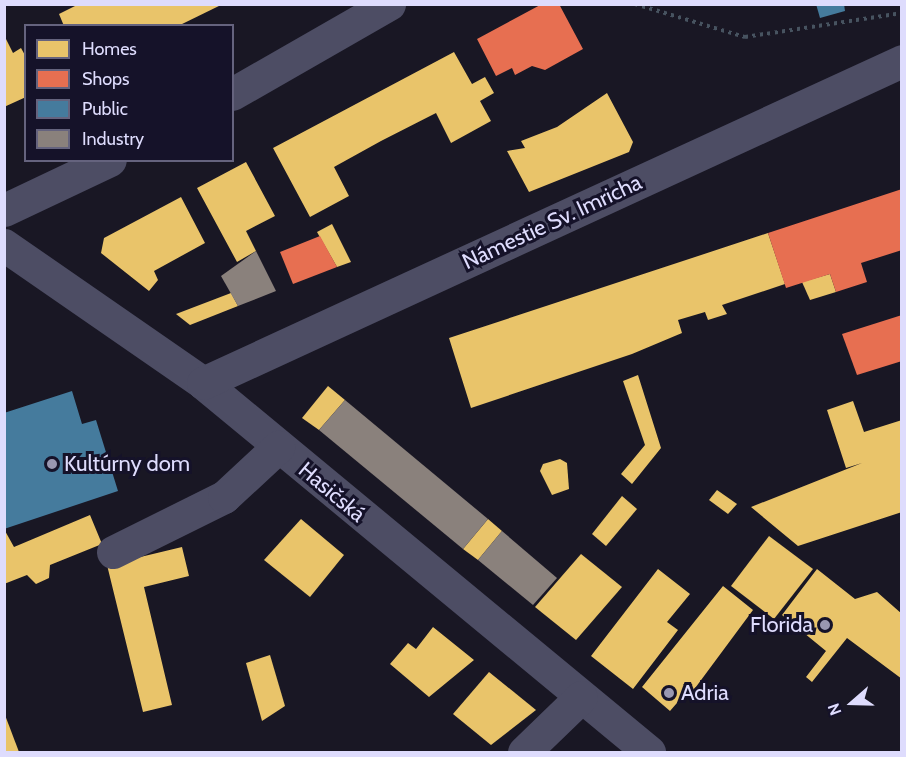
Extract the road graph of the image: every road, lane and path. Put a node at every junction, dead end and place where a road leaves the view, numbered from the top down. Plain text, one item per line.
1 (389, 4) edge
2 (635, 4) edge
3 (902, 12) edge
4 (902, 61) edge
5 (234, 93) edge
6 (106, 162) edge
7 (4, 210) edge
8 (4, 244) edge
9 (203, 383) junction
10 (278, 447) junction
11 (113, 552) dead end
12 (581, 697) junction
13 (524, 753) edge
14 (649, 753) edge

1 - 5 street
2 - 3 path
4 - 9 street, Námestie Sv. Imricha
6 - 7 street
8 - 9 street, Hasičská
9 - 10 street, Hasičská
10 - 11 street
10 - 12 street, Hasičská
12 - 13 street
12 - 14 street, Hasičská

